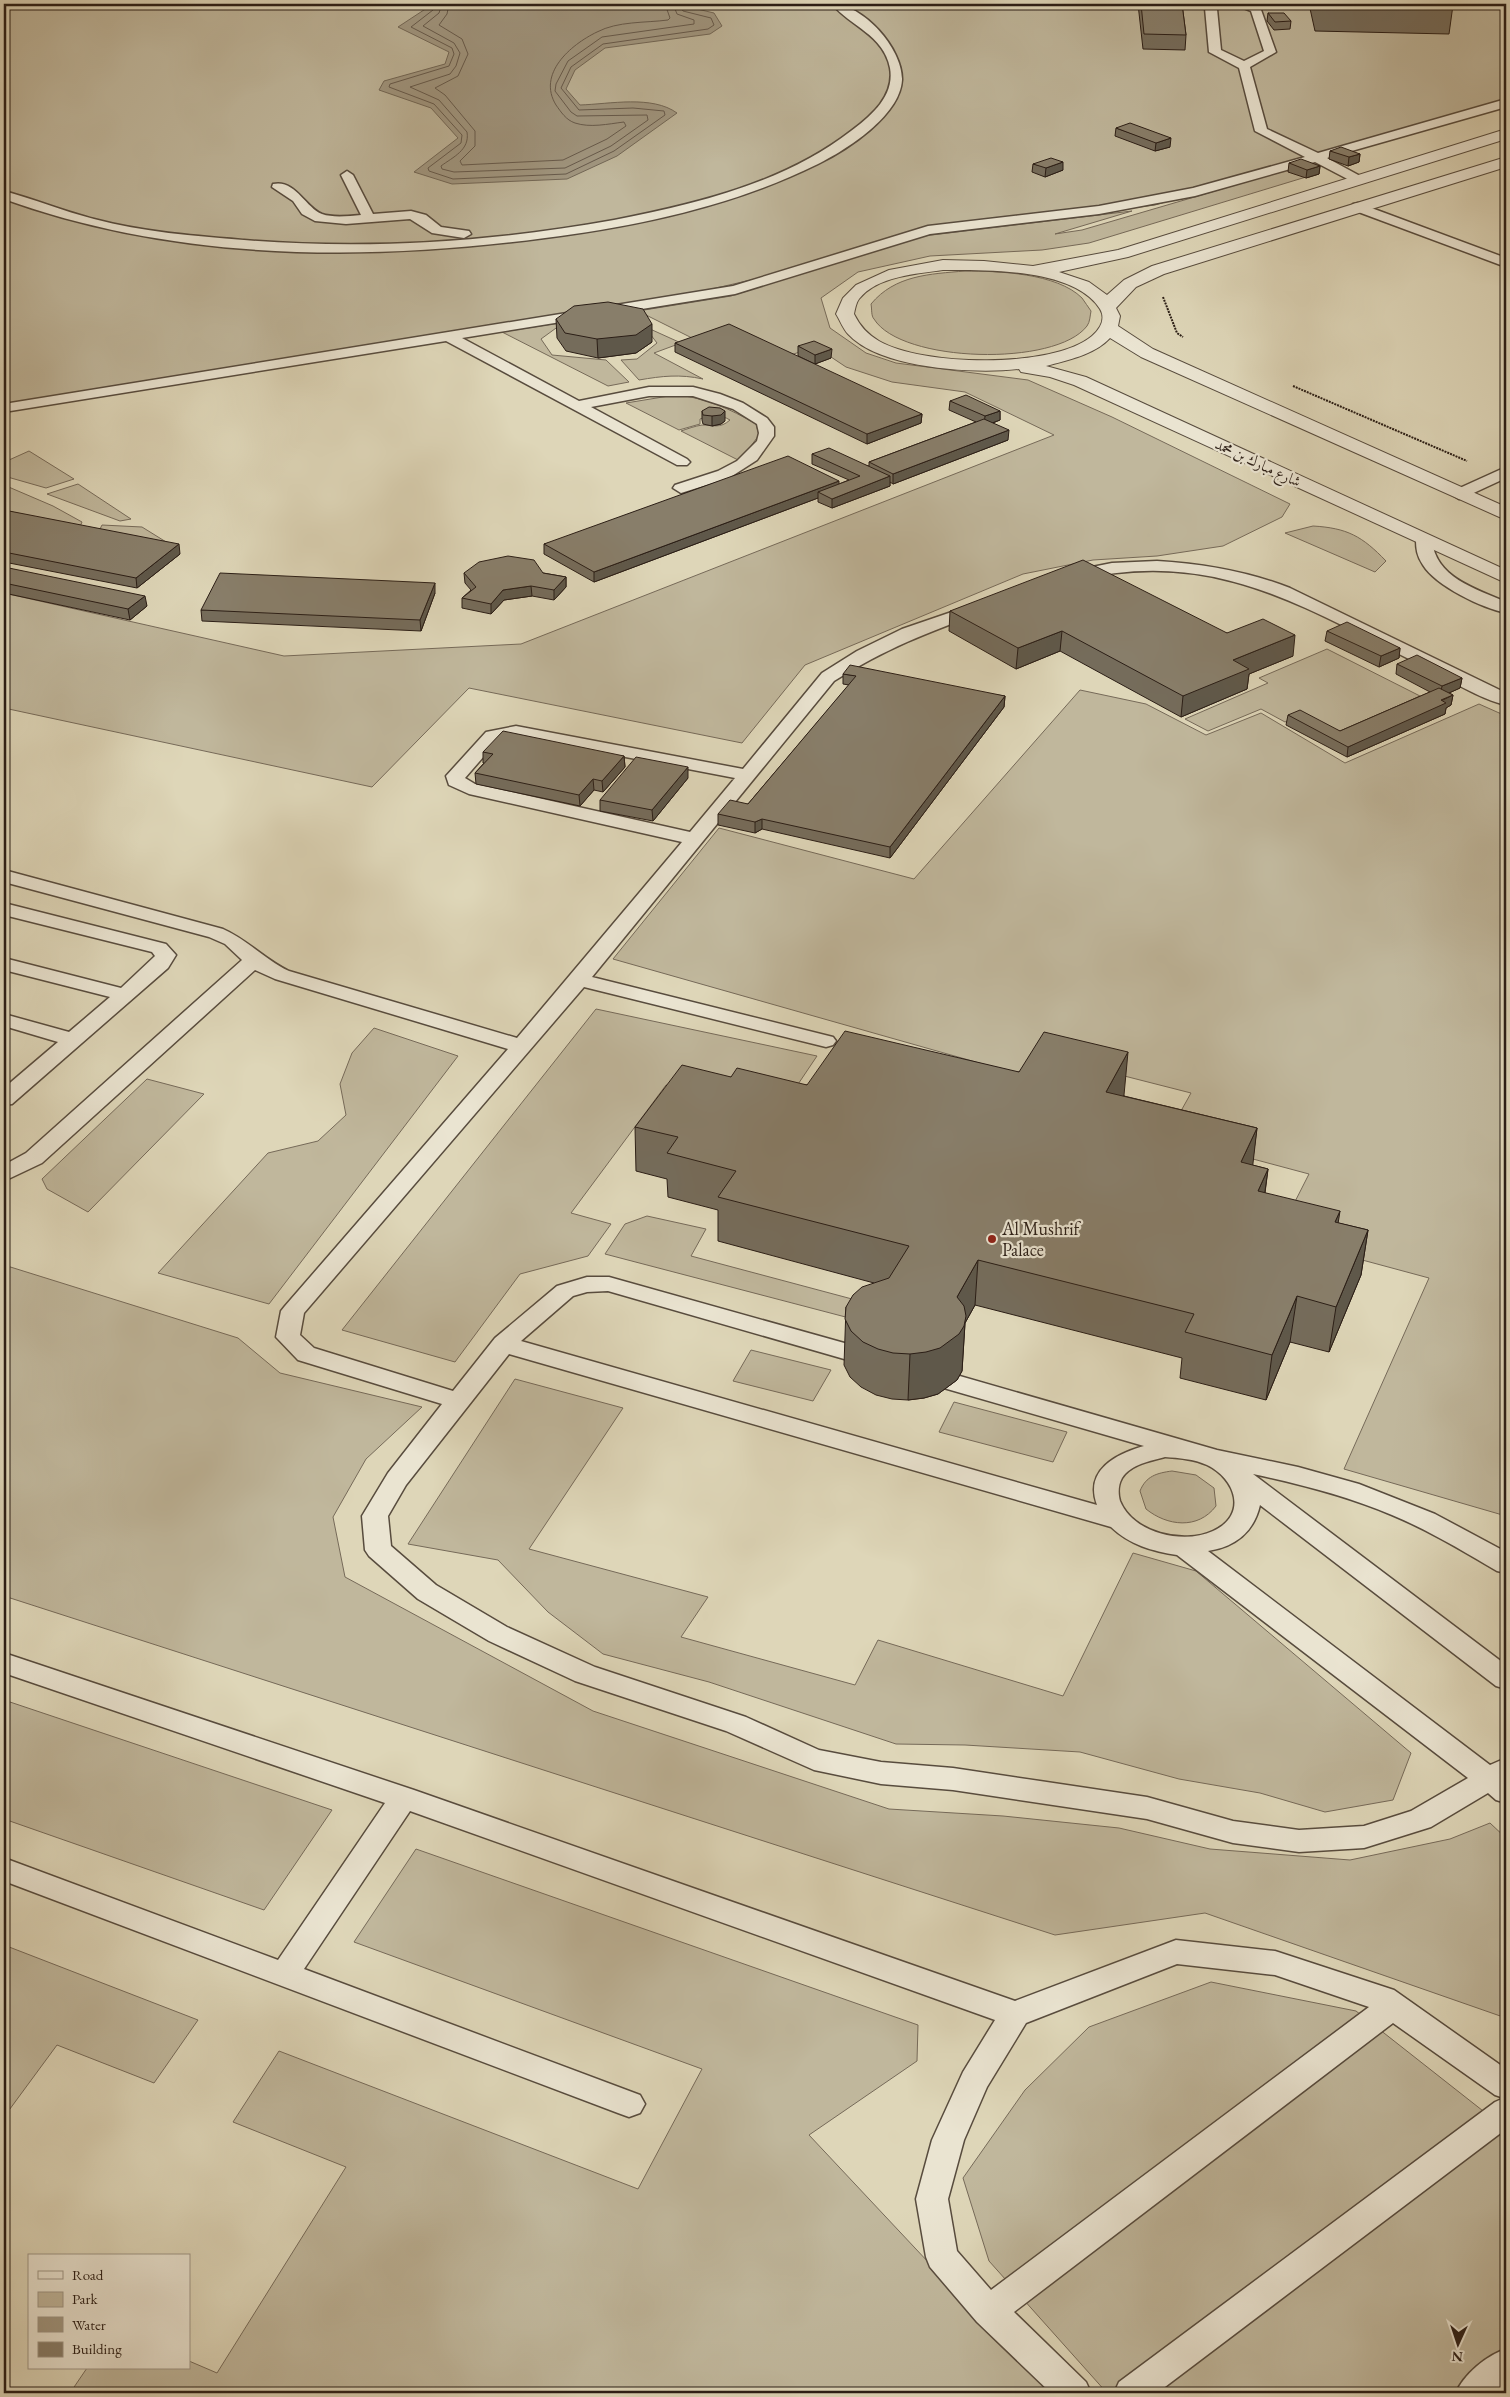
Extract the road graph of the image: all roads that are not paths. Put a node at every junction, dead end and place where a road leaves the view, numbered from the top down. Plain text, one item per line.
1 (837, 4) edge
2 (1217, 4) edge
3 (1240, 4) edge
4 (1244, 66) junction
5 (1506, 103) edge
6 (1506, 134) edge
7 (1318, 158) junction
8 (1506, 162) edge
9 (346, 175) dead end
10 (1357, 180) junction
11 (278, 187) dead end
12 (4, 194) edge
13 (1358, 207) junction
14 (369, 218) junction
15 (486, 241) junction
16 (1506, 263) edge
17 (1029, 269) junction
18 (1108, 306) junction
19 (1109, 328) junction
20 (447, 336) junction
21 (1005, 366) junction
22 (576, 406) junction
23 (4, 408) edge
24 (682, 462) dead end
25 (1503, 474) edge
26 (681, 488) dead end
27 (1459, 494) junction
28 (1506, 514) edge
29 (1424, 539) junction
30 (1506, 577) edge
31 (1053, 583) edge
32 (999, 601) edge
33 (1506, 608) edge
34 (1506, 700) edge
35 (748, 775) junction
36 (695, 839) junction
37 (4, 876) edge
38 (4, 910) edge
39 (254, 960) junction
40 (4, 964) edge
41 (579, 980) junction
42 (125, 995) junction
43 (4, 1020) edge
44 (73, 1040) junction
45 (826, 1041) dead end
46 (521, 1046) junction
47 (8, 1090) edge
48 (4, 1174) edge
49 (504, 1344) junction
50 (456, 1400) junction
51 (1198, 1453) junction
52 (1238, 1476) junction
53 (1115, 1519) junction
54 (1185, 1547) junction
55 (1506, 1564) edge
56 (4, 1663) edge
57 (1506, 1679) edge
58 (1501, 1780) edge
59 (404, 1798) junction
60 (4, 1869) edge
61 (285, 1974) junction
62 (1393, 2006) junction
63 (1015, 2014) junction
64 (1506, 2086) edge
65 (629, 2104) dead end
66 (1506, 2111) edge
67 (990, 2311) junction
68 (1506, 2364) edge
69 (1074, 2393) edge
70 (1131, 2393) edge
71 (1473, 2393) edge

1 - 15 lane
2 - 4 lane
3 - 4 lane
4 - 7 lane
5 - 7 lane
6 - 10 street
7 - 10 lane
7 - 20 lane
8 - 13 street
9 - 14 lane
10 - 17 street
11 - 14 lane
12 - 15 lane
13 - 16 lane
13 - 18 street
14 - 15 lane
17 - 18 street
17 - 21 street
18 - 19 street
19 - 21 street
19 - 27 street
20 - 22 lane
20 - 23 lane
21 - 29 street, شارع مبارك بن محمد
22 - 24 lane
22 - 26 lane
25 - 27 lane
27 - 28 street
29 - 30 street, شارع مبارك بن محمد
29 - 33 lane
31 - 34 lane
32 - 35 lane
35 - 36 lane
35 - 36 lane
36 - 41 lane
37 - 39 lane
38 - 42 lane
39 - 46 lane
39 - 48 lane
40 - 42 lane
41 - 45 lane
41 - 46 lane
42 - 44 lane
43 - 44 lane
44 - 47 lane
46 - 50 lane
49 - 50 lane
49 - 51 lane
49 - 53 lane
50 - 58 lane
51 - 52 lane
51 - 53 lane
51 - 55 lane
52 - 54 lane
52 - 57 lane
53 - 54 lane
54 - 58 lane
56 - 59 lane
59 - 61 lane
59 - 63 lane
60 - 61 lane
61 - 65 lane
62 - 63 lane
62 - 64 lane
62 - 67 lane
63 - 67 lane
66 - 70 lane
67 - 69 lane
68 - 71 lane

